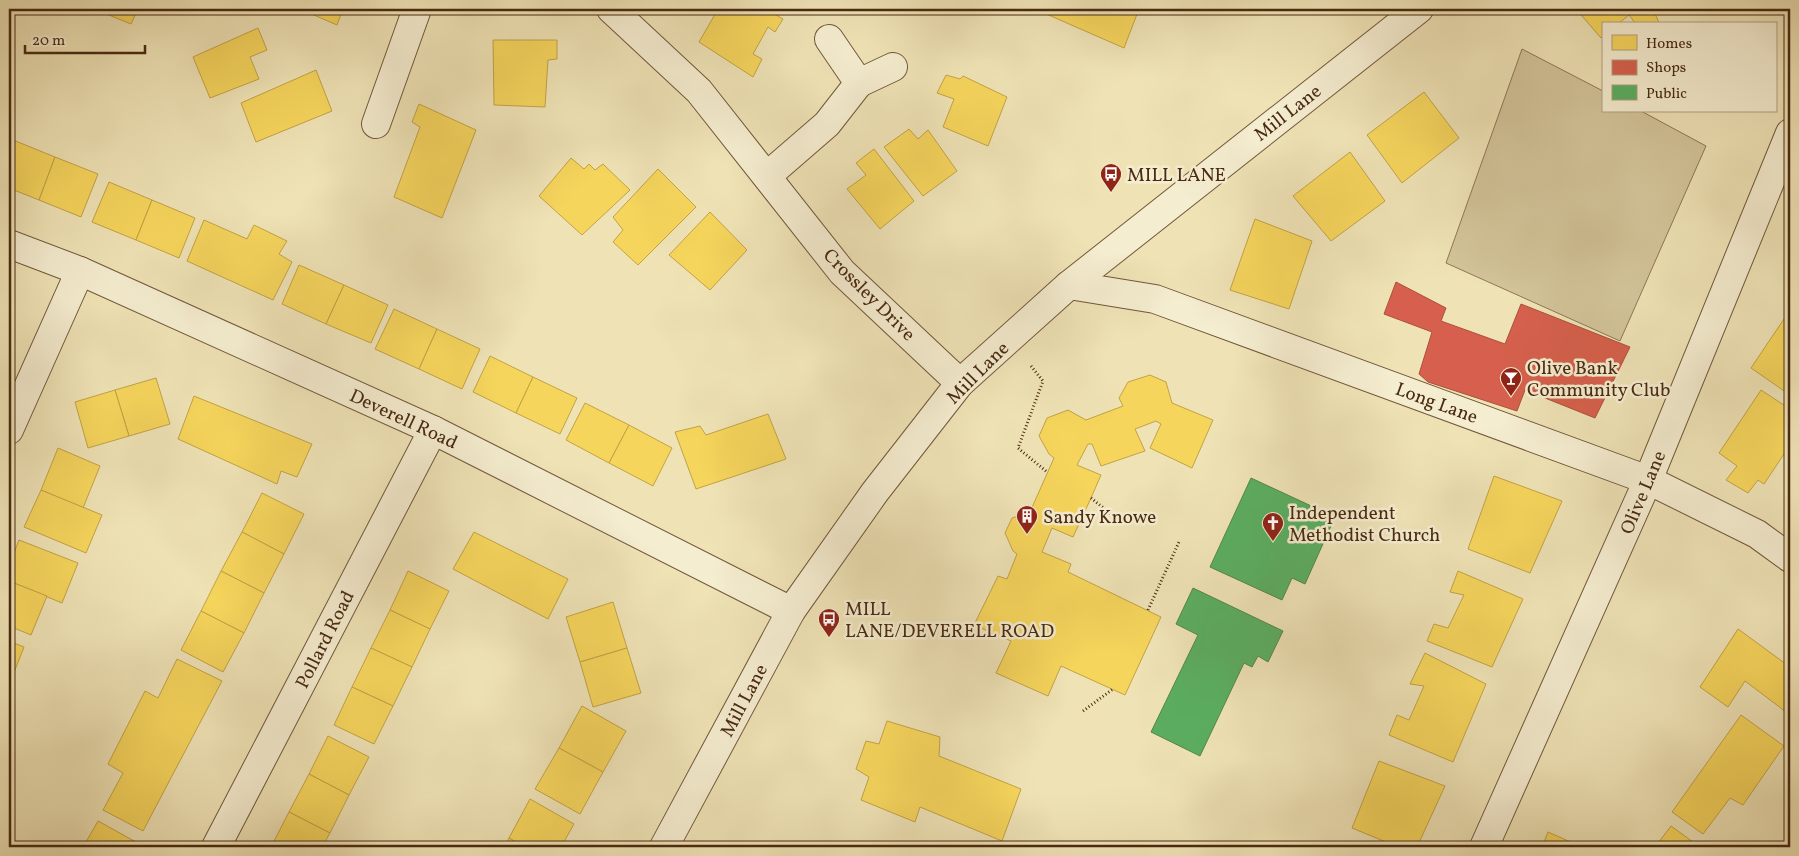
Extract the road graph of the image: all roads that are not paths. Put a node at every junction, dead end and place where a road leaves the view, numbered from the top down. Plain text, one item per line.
1 (417, 9) edge
2 (612, 9) edge
3 (1406, 13) edge
4 (829, 39) dead end
5 (893, 67) dead end
6 (859, 83) junction
7 (376, 124) dead end
8 (1790, 133) edge
9 (767, 176) junction
10 (9, 244) edge
11 (80, 271) junction
12 (1070, 285) junction
13 (960, 383) junction
14 (9, 430) edge
15 (433, 430) junction
16 (1648, 480) junction
17 (1790, 558) edge
18 (791, 611) junction
19 (216, 847) edge
20 (664, 847) edge
21 (1484, 847) edge

1 - 7 street
2 - 9 street, Crossley Drive
3 - 12 street, Mill Lane
4 - 6 street
5 - 6 street
6 - 9 street
8 - 16 street, Olive Lane
9 - 13 street, Crossley Drive
10 - 11 street, Deverell Road
11 - 14 street
11 - 15 street, Deverell Road
12 - 13 street, Mill Lane
12 - 16 street, Long Lane
13 - 18 street, Mill Lane
15 - 18 street, Deverell Road
15 - 19 street, Pollard Road
16 - 17 street, Long Lane
16 - 21 street, Olive Lane
18 - 20 street, Mill Lane

